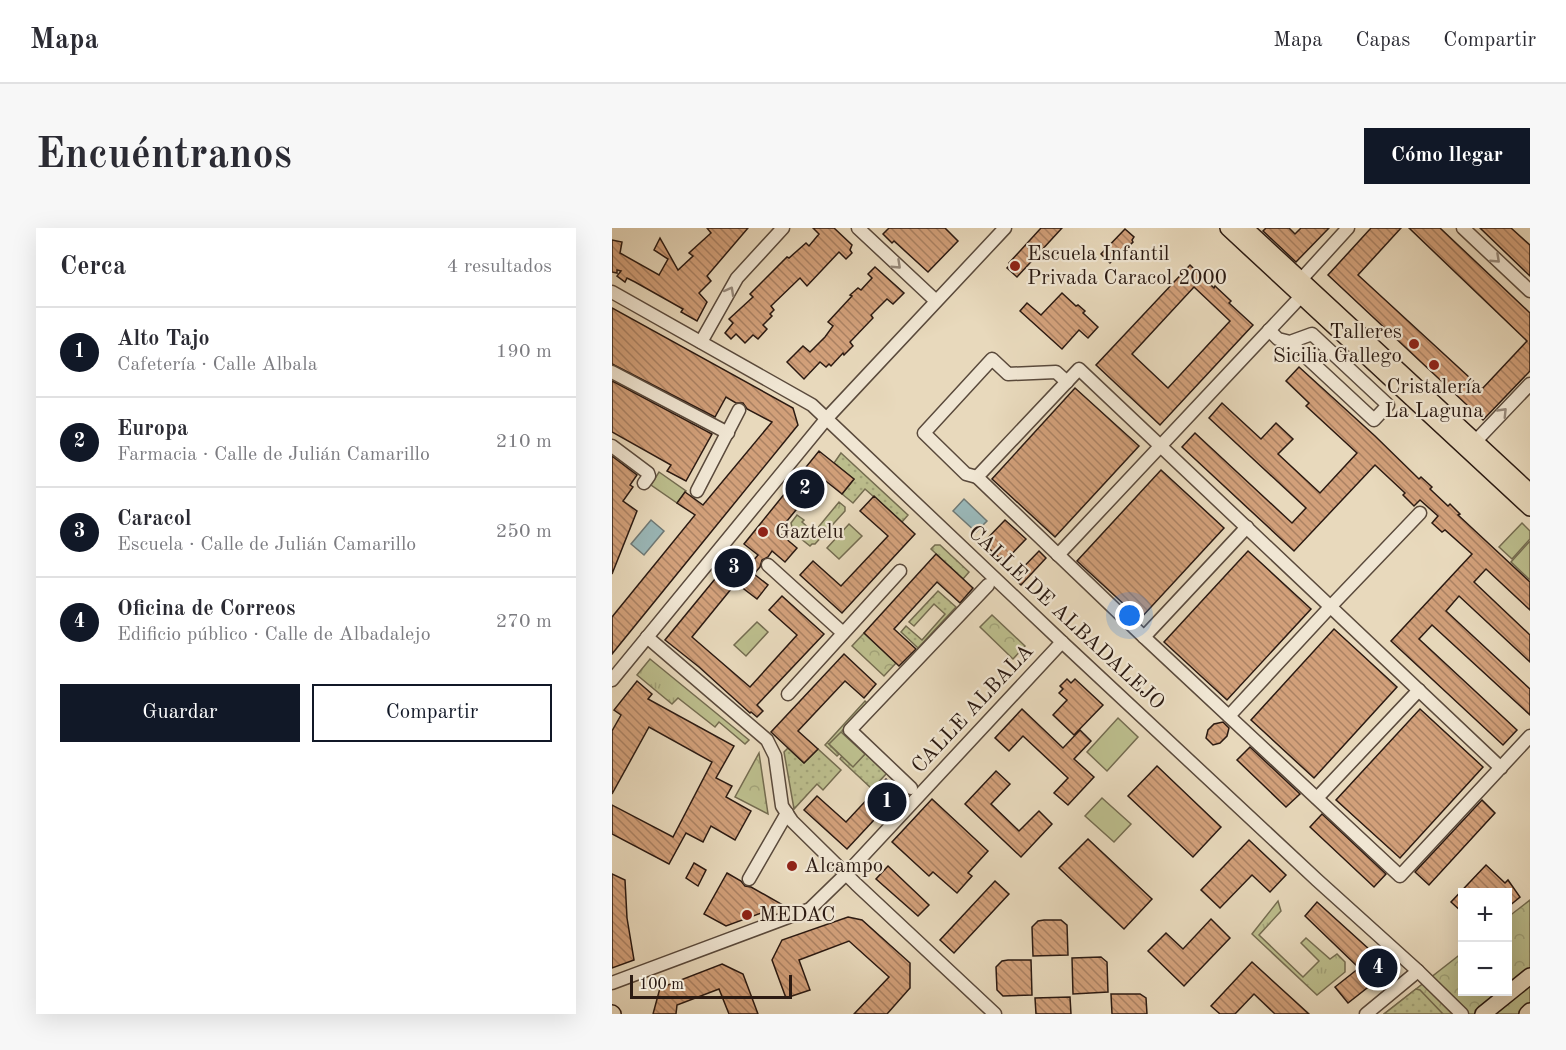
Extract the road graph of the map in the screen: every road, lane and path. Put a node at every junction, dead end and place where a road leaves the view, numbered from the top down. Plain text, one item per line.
1 (783, 228) edge
2 (858, 228) edge
3 (1005, 228) edge
4 (1228, 228) edge
5 (1245, 228) edge
6 (1348, 228) edge
7 (1463, 228) edge
8 (1301, 287) junction
9 (1530, 291) edge
10 (612, 292) edge
11 (936, 301) junction
12 (1269, 330) junction
13 (701, 342) junction
14 (1290, 342) junction
15 (612, 372) edge
16 (1067, 382) junction
17 (1530, 384) edge
18 (739, 410) dead end
19 (827, 418) junction
20 (728, 433) junction
21 (1472, 445) junction
22 (612, 446) edge
23 (1161, 446) junction
24 (977, 477) junction
25 (644, 483) dead end
26 (697, 491) dead end
27 (1530, 492) edge
28 (1530, 508) edge
29 (1420, 513) dead end
30 (1247, 527) junction
31 (1058, 555) junction
32 (768, 565) dead end
33 (900, 571) dead end
34 (988, 585) dead end
35 (1331, 606) junction
36 (843, 633) junction
37 (646, 637) junction
38 (1144, 638) junction
39 (1062, 642) junction
40 (612, 679) edge
41 (1419, 690) junction
42 (788, 694) dead end
43 (1229, 717) junction
44 (1530, 736) edge
45 (1501, 768) junction
46 (911, 788) dead end
47 (1317, 798) junction
48 (787, 813) junction
49 (846, 873) junction
50 (749, 879) dead end
51 (1418, 971) junction
52 (1530, 976) edge
53 (612, 983) edge
54 (995, 1014) edge
55 (1366, 1014) edge
56 (1462, 1014) edge
57 (1483, 1014) edge

13 -> 1 street
2 -> 11 street
3 - 11 street
4 - 8 main road
5 - 8 main road
6 - 8 street
7 -> 9 street
8 - 12 street
8 - 21 main road
10 - 13 street, CALLE DE ALBADALEJO
11 - 19 street
12 - 14 street
12 - 23 street
13 - 19 street, CALLE DE ALBADALEJO
14 - 14 street
15 - 20 street
16 - 23 street
16 - 24 street
16 - 24 street
21 -> 17 street
18 - 20 street
19 - 37 street
19 - 39 street, CALLE DE ALBADALEJO
20 - 26 street
21 - 27 main road
21 - 28 main road
22 - 25 street
23 - 30 street
23 - 31 street
24 - 31 street
29 - 35 street
30 - 35 street
30 - 38 street
31 - 38 street
32 - 36 street
33 - 36 street
34 - 46 street
35 - 41 street
35 - 43 street
36 - 42 street
37 - 40 street
37 - 48 street
38 - 43 street
39 - 49 street, CALLE ALBALA
39 - 51 street, CALLE DE ALBADALEJO
41 - 45 street
41 - 47 street
43 - 47 street
44 - 45 street
45 - 47 street
48 - 49 street
48 - 50 street
49 - 53 street, CALLE ALBALA
49 - 54 street
51 - 55 street
51 - 56 street, CALLE DE ALBADALEJO
52 - 57 main road

